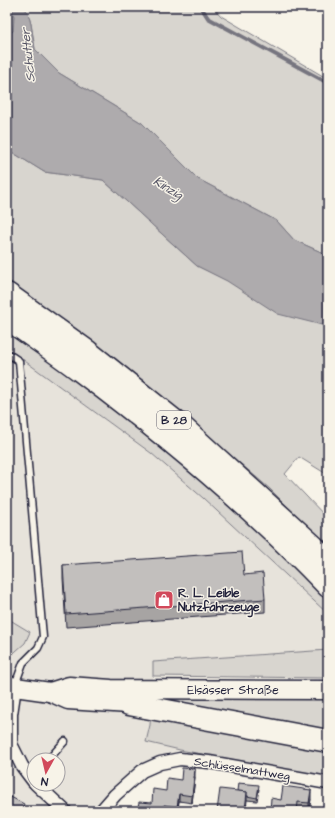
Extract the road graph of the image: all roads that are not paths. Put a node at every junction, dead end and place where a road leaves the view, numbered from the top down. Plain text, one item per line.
1 (7, 294) edge
2 (7, 318) edge
3 (7, 353) edge
4 (328, 563) edge
5 (328, 586) edge
6 (11, 686) edge
7 (328, 690) edge
8 (134, 697) junction
9 (328, 741) edge
10 (65, 742) dead end
11 (56, 752) edge
12 (26, 771) edge
13 (328, 783) edge
14 (45, 792) edge
15 (65, 811) edge
16 (102, 811) edge

1 - 4 highway, B 28
2 - 5 highway, B 28
3 - 6 lane
6 - 8 street, Elsässer Straße
6 - 12 street
7 - 8 street, Elsässer Straße
8 - 9 highway
10 - 11 lane
13 - 16 street, Schlüsselmattweg
14 - 15 street

